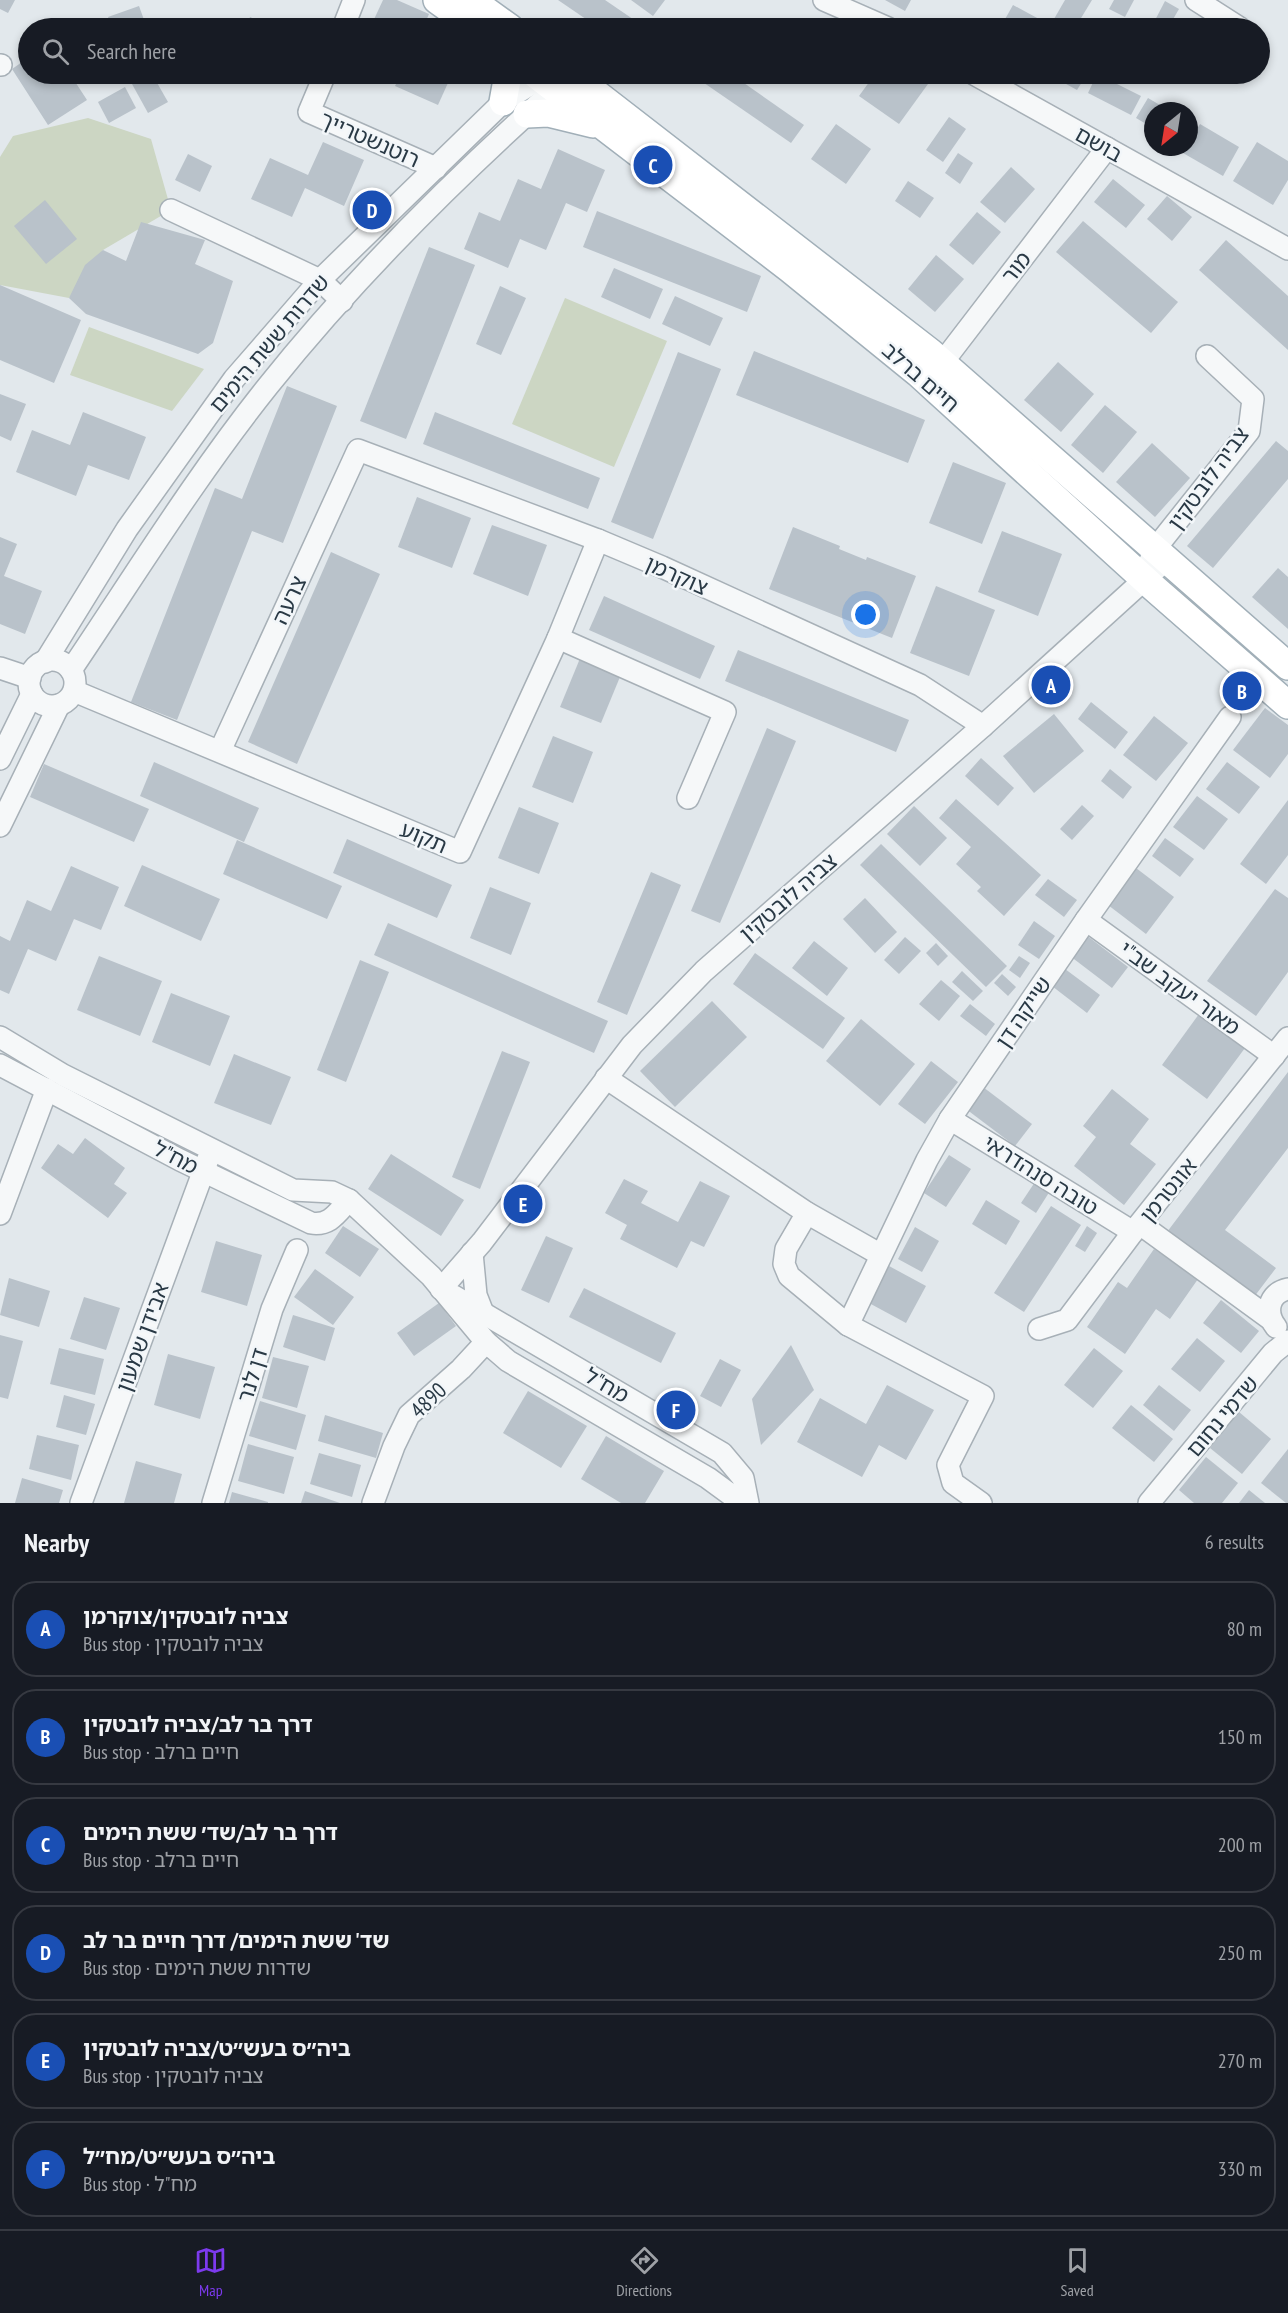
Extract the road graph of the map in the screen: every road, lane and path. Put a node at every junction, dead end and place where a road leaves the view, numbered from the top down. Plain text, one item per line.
1 (354, 0) edge
2 (437, 0) edge
3 (824, 0) edge
4 (1196, 0) edge
5 (482, 10) edge
6 (347, 18) edge
7 (865, 18) edge
8 (1224, 18) edge
9 (321, 84) edge
10 (506, 84) edge
11 (538, 84) edge
12 (546, 84) edge
13 (559, 84) edge
14 (561, 84) edge
15 (992, 84) edge
16 (503, 102) junction
17 (527, 114) junction
18 (606, 128) junction
19 (1107, 148) junction
20 (436, 168) junction
21 (171, 210) dead end
22 (1288, 249) edge
23 (320, 280) junction
24 (342, 301) junction
25 (1207, 356) dead end
26 (943, 363) junction
27 (937, 389) junction
28 (358, 450) joint
29 (597, 540) junction
30 (1161, 554) junction
31 (1145, 579) junction
32 (558, 638) junction
33 (45, 662) junction
34 (1288, 666) edge
35 (0, 668) edge
36 (31, 686) junction
37 (68, 688) junction
38 (1288, 705) edge
39 (1230, 717) dead end
40 (983, 726) junction
41 (220, 751) junction
42 (0, 759) edge
43 (688, 798) dead end
44 (0, 826) edge
45 (1086, 920) junction
46 (0, 1038) edge
47 (1288, 1038) edge
48 (1274, 1056) junction
49 (0, 1065) edge
50 (606, 1078) junction
51 (47, 1089) junction
52 (950, 1119) junction
53 (212, 1150) junction
54 (203, 1170) junction
55 (349, 1200) junction
56 (807, 1213) junction
57 (0, 1214) edge
58 (1137, 1228) junction
59 (297, 1250) dead end
60 (472, 1253) junction
61 (881, 1255) junction
62 (441, 1289) junction
63 (1288, 1289) edge
64 (483, 1313) junction
65 (1269, 1318) junction
66 (848, 1324) junction
67 (1039, 1329) dead end
68 (1288, 1334) edge
69 (1288, 1341) edge
70 (486, 1342) junction
71 (1158, 1500) edge
72 (81, 1503) edge
73 (213, 1503) edge
74 (373, 1503) edge
75 (742, 1503) edge
76 (748, 1503) edge
77 (981, 1503) edge

1 - 6 street
2 - 5 main road
3 - 7 street
4 - 8 street
9 - 20 street, רוטנשטרייך
10 - 16 main road
11 - 16 street, שדרות ששת הימים
12 - 17 street, שדרות ששת הימים
13 - 18 main road, חיים ברלב
14 - 26 main road, חיים ברלב
15 - 19 street, בושם
16 - 20 street, שדרות ששת הימים
17 - 18 main road
17 - 24 street, שדרות ששת הימים
18 - 27 main road, חיים ברלב
19 - 22 street, בושם
19 - 26 street, מור
20 - 23 street, שדרות ששת הימים
21 - 23 street
23 - 24 street
23 - 33 street, שדרות ששת הימים
24 - 37 street, שדרות ששת הימים
25 - 30 street, צביה לובטקין
26 - 27 street, מור
26 - 30 main road, חיים ברלב
27 - 31 main road, חיים ברלב
28 - 29 street, צוקרמן
28 - 41 street, צרעה
29 - 32 street, תקוע
29 - 40 street, צוקרמן
30 - 31 street, צביה לובטקין
30 - 34 main road, חיים ברלב
31 - 38 main road, חיים ברלב
31 - 40 street, צביה לובטקין
32 - 41 street, תקוע
32 - 43 street
33 - 36 street, שדרות ששת הימים
33 - 37 street
35 - 36 street
36 - 37 street
36 - 42 street
37 - 41 street, תקוע
37 - 44 street, שדרות ששת הימים
39 - 45 street, שייקה דן
40 - 50 street, צביה לובטקין
45 - 48 street, מאור יעקב שב"י
45 - 52 street, שייקה דן
46 - 53 street, מח"ל
47 - 48 street, אונטרמן
48 - 58 street, אונטרמן
49 - 51 street, מח"ל
50 - 56 street
50 - 60 street, צביה לובטקין
51 - 54 street, מח"ל
51 - 57 street
52 - 58 street, טובה סנהדראי
52 - 61 street, שייקה דן
53 - 54 street, אבידן שמעון
53 - 55 street, מח"ל
54 - 55 street, מח"ל
54 - 72 street, אבידן שמעון
55 - 62 street, מח"ל
56 - 61 street
56 - 66 street
58 - 65 street, טובה סנהדראי
58 - 67 street, אונטרמן
59 - 73 street, דן לנר
60 - 62 street, צביה לובטקין
60 - 64 street
61 - 66 street, שייקה דן
62 - 64 street, מח"ל
62 - 70 street, מח"ל
63 - 65 street
64 - 76 street, מח"ל
65 - 68 street
66 - 77 street
69 - 71 street, שדמי נחום
70 - 74 street, 4890
70 - 75 street, מח"ל

